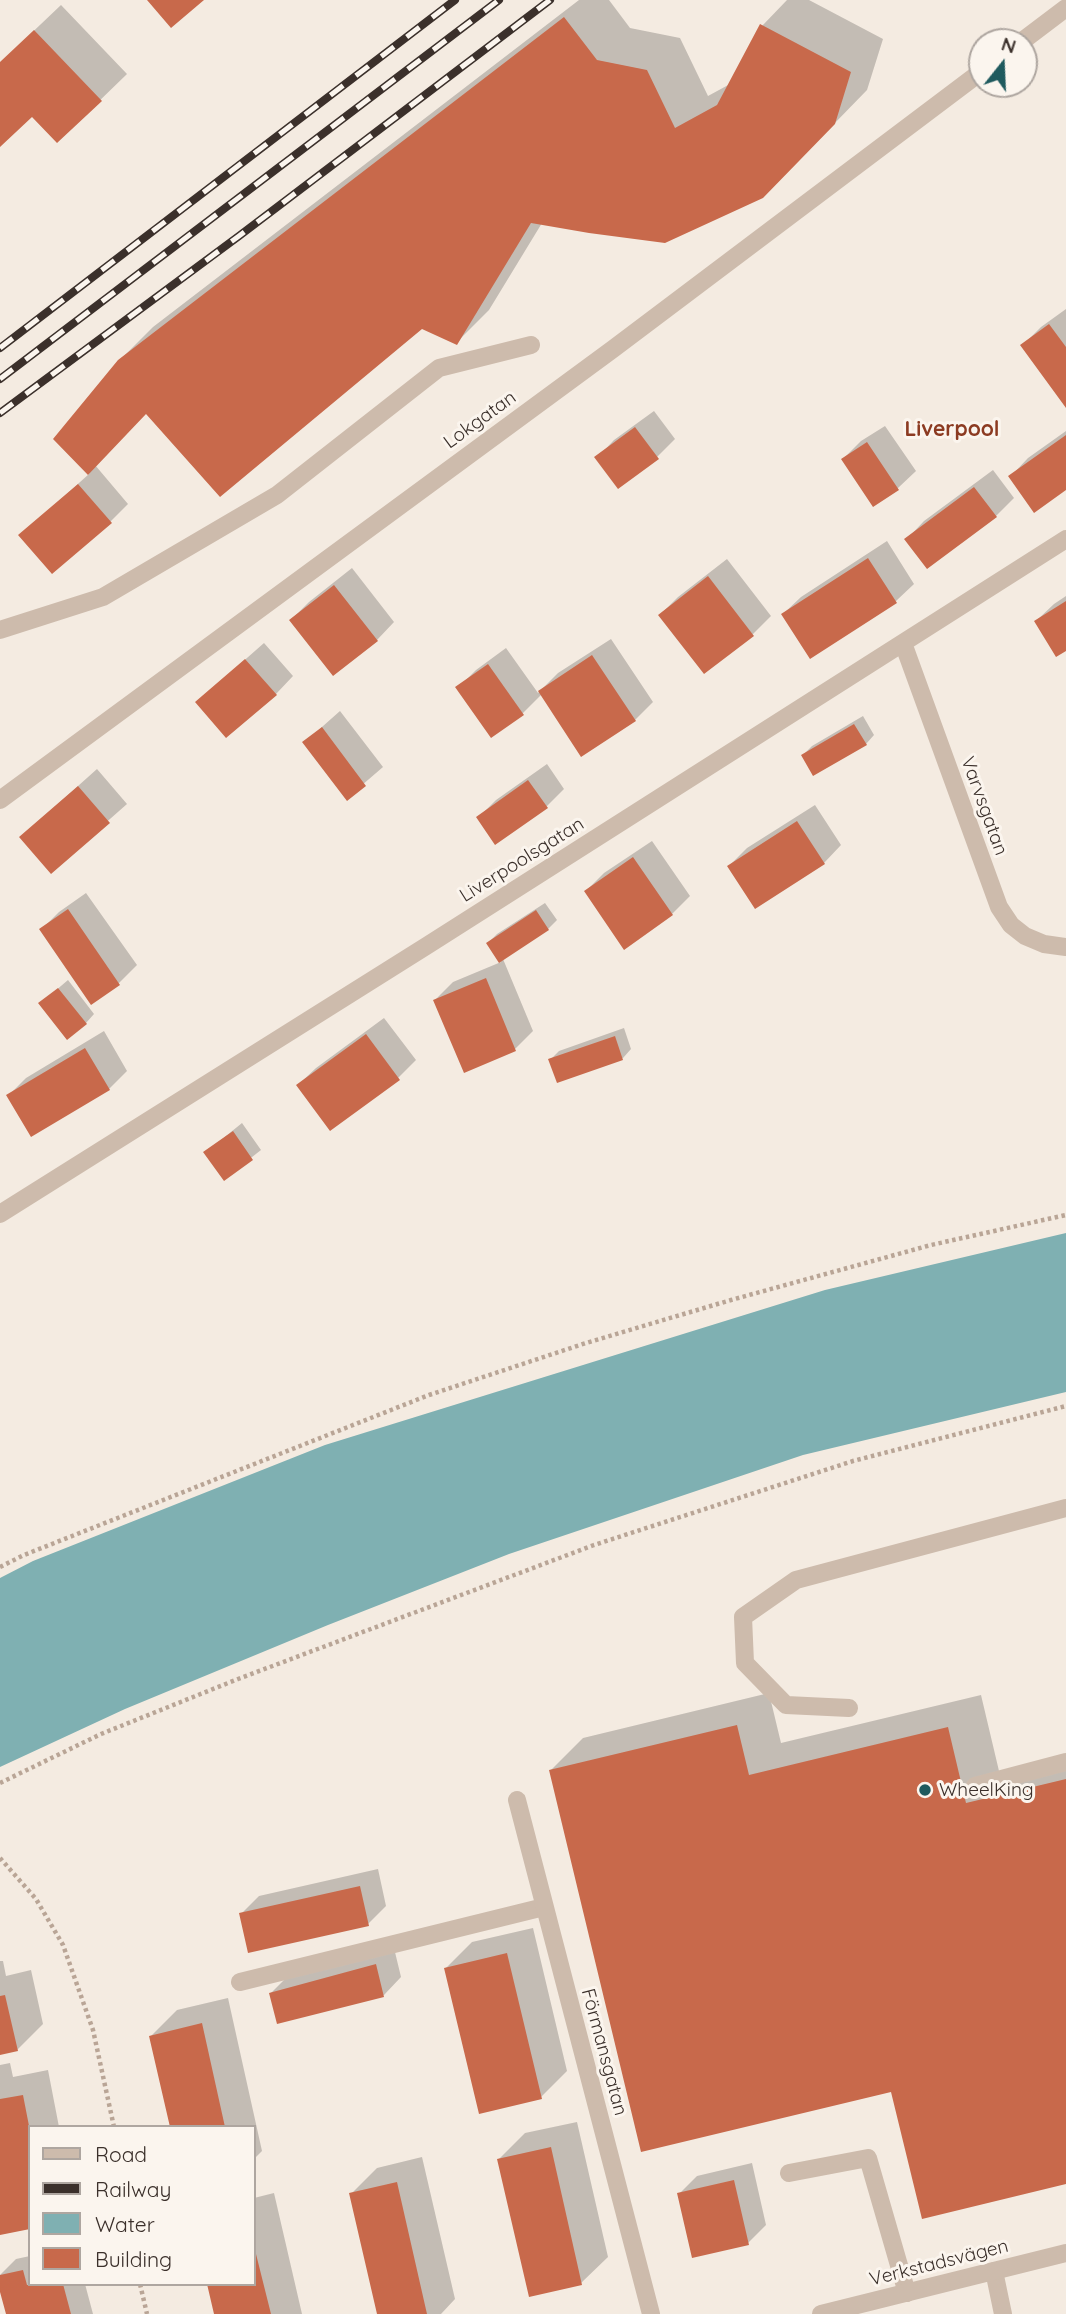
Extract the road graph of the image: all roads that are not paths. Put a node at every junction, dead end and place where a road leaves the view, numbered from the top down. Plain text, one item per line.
1 (1066, 8) edge
2 (1038, 29) edge
3 (968, 82) edge
4 (531, 345) dead end
5 (1066, 539) edge
6 (0, 630) edge
7 (903, 643) junction
8 (0, 800) edge
9 (1066, 947) edge
10 (0, 1214) edge
11 (1066, 1508) edge
12 (849, 1708) dead end
13 (1066, 1762) edge
14 (975, 1786) dead end
15 (517, 1800) dead end
16 (544, 1907) junction
17 (240, 1982) dead end
18 (789, 2173) dead end
19 (1066, 2253) edge
20 (994, 2271) junction
21 (907, 2292) junction
22 (651, 2314) edge
23 (821, 2314) edge
24 (1003, 2314) edge

1 - 2 street
3 - 8 street, Lokgatan
4 - 6 street
5 - 7 street, Liverpoolsgatan
7 - 9 street, Varvsgatan
7 - 10 street, Liverpoolsgatan
11 - 12 street
13 - 14 street
15 - 16 street, Förmansgatan
16 - 17 street
16 - 22 street, Förmansgatan
18 - 21 street
19 - 20 street, Verkstadsvägen
20 - 21 street, Verkstadsvägen
20 - 24 street
21 - 23 street, Verkstadsvägen

